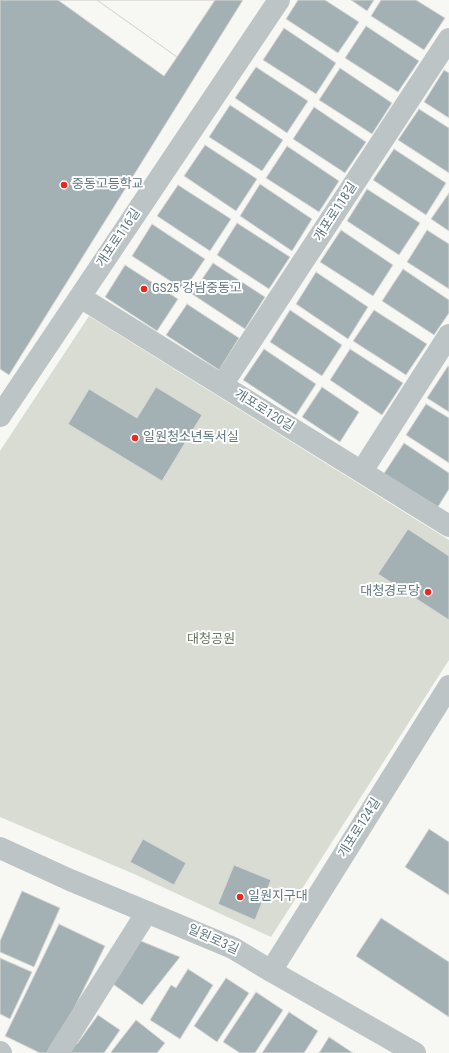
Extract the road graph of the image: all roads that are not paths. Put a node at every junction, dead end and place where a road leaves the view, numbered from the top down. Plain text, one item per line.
1 (279, 0) edge
2 (449, 39) edge
3 (80, 296) junction
4 (449, 335) edge
5 (222, 385) junction
6 (0, 416) edge
7 (362, 471) junction
8 (449, 526) edge
9 (449, 686) edge
10 (0, 848) edge
11 (147, 912) junction
12 (271, 971) junction
13 (58, 1053) edge
14 (415, 1053) edge

1 - 3 street, 개포로116길
2 - 5 street, 개포로118길
3 - 5 street, 개포로120길
3 - 6 street, 개포로116길
4 - 7 street
5 - 7 street, 개포로120길
7 - 8 street, 개포로120길
9 - 12 street, 개포로124길
10 - 11 street, 일원로3길
11 - 12 street, 일원로3길
11 - 13 street
12 - 14 street, 일원로3길

